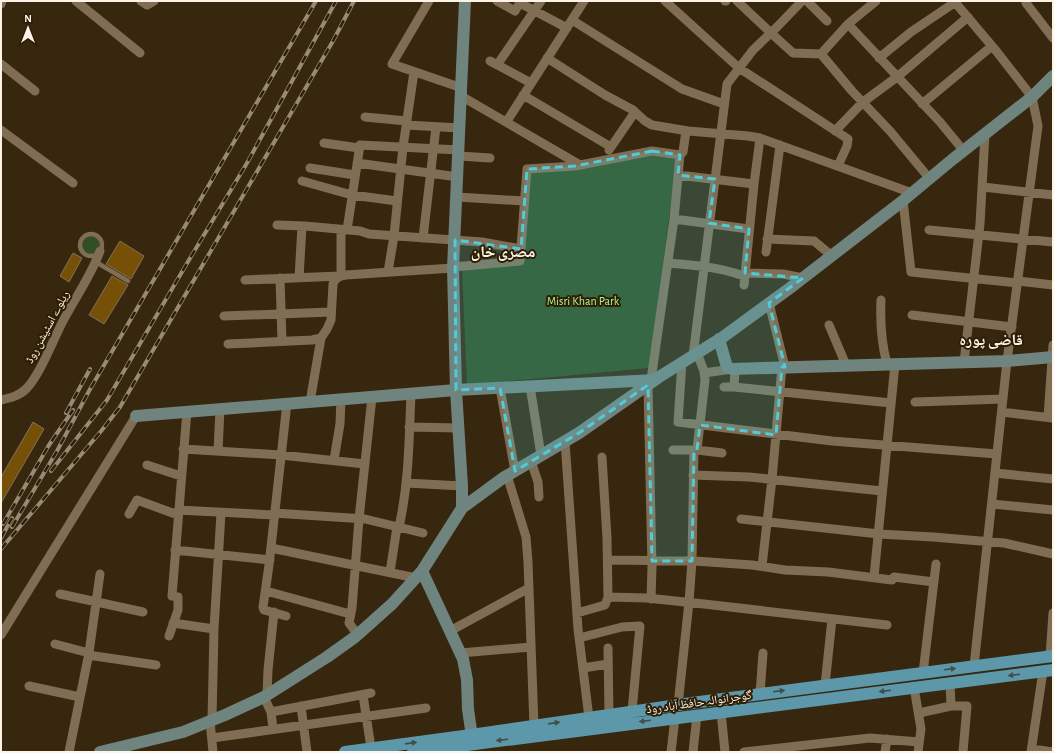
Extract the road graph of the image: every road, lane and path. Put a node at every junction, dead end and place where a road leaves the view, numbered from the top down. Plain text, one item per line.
1 (76, 1) edge
2 (141, 1) edge
3 (154, 1) edge
4 (429, 1) edge
5 (465, 1) edge
6 (497, 1) edge
7 (541, 1) edge
8 (584, 1) edge
9 (665, 1) edge
10 (737, 1) edge
11 (802, 1) edge
12 (807, 1) edge
13 (955, 1) edge
14 (521, 2) edge
15 (873, 2) edge
16 (1030, 3) edge
17 (535, 10) junction
18 (968, 17) junction
19 (572, 20) junction
20 (827, 21) dead end
21 (848, 24) junction
22 (567, 28) junction
23 (771, 33) junction
24 (1053, 38) edge
25 (992, 46) junction
26 (140, 53) dead end
27 (821, 54) junction
28 (547, 58) junction
29 (879, 58) junction
30 (1, 64) edge
31 (739, 68) junction
32 (414, 72) junction
33 (1053, 76) edge
34 (897, 77) junction
35 (531, 83) junction
36 (35, 91) dead end
37 (461, 92) junction
38 (524, 95) junction
39 (1032, 97) junction
40 (863, 102) junction
41 (724, 104) junction
42 (922, 104) junction
43 (635, 112) junction
44 (365, 117) dead end
45 (507, 122) junction
46 (407, 123) junction
47 (436, 127) junction
48 (460, 128) junction
49 (1, 130) edge
50 (686, 131) junction
51 (836, 131) junction
52 (720, 134) junction
53 (985, 134) junction
54 (760, 138) junction
55 (324, 143) dead end
56 (780, 145) junction
57 (403, 147) junction
58 (611, 147) junction
59 (359, 148) junction
60 (434, 149) junction
61 (963, 150) junction
62 (459, 153) junction
63 (680, 155) junction
64 (490, 158) dead end
65 (602, 160) junction
66 (357, 163) junction
67 (580, 165) junction
68 (838, 166) junction
69 (310, 168) dead end
70 (400, 169) junction
71 (430, 173) junction
72 (355, 175) junction
73 (678, 175) junction
74 (458, 177) junction
75 (929, 178) junction
76 (715, 179) junction
77 (302, 181) dead end
78 (73, 183) dead end
79 (754, 184) junction
80 (983, 187) junction
81 (1029, 191) junction
82 (352, 195) junction
83 (1053, 195) edge
84 (907, 196) junction
85 (457, 197) junction
86 (397, 201) junction
87 (524, 201) junction
88 (674, 219) junction
89 (709, 223) junction
90 (277, 226) dead end
91 (302, 226) junction
92 (749, 229) junction
93 (344, 230) junction
94 (929, 230) dead end
95 (978, 234) junction
96 (394, 236) junction
97 (423, 238) junction
98 (767, 239) junction
99 (1023, 239) junction
100 (455, 240) junction
101 (1053, 242) edge
102 (521, 249) junction
103 (100, 251) junction
104 (766, 252) dead end
105 (832, 256) junction
106 (96, 262) junction
107 (668, 263) junction
108 (704, 266) junction
109 (453, 267) junction
110 (388, 272) junction
111 (340, 276) junction
112 (280, 278) junction
113 (299, 278) junction
114 (744, 278) junction
115 (803, 278) junction
116 (973, 278) junction
117 (245, 280) dead end
118 (128, 281) dead end
119 (1018, 282) junction
120 (1053, 285) edge
121 (882, 300) dead end
122 (769, 303) junction
123 (331, 312) junction
124 (281, 314) junction
125 (912, 315) dead end
126 (224, 316) dead end
127 (968, 322) junction
128 (829, 325) dead end
129 (1012, 327) junction
130 (321, 338) junction
131 (719, 339) junction
132 (282, 341) junction
133 (228, 344) dead end
134 (1053, 345) edge
135 (695, 354) junction
136 (1052, 357) edge
137 (1007, 361) junction
138 (682, 362) junction
139 (964, 362) junction
140 (891, 364) junction
141 (846, 365) junction
142 (784, 367) junction
143 (734, 369) junction
144 (704, 373) junction
145 (652, 382) junction
146 (530, 386) junction
147 (724, 387) dead end
148 (734, 387) junction
149 (500, 388) junction
150 (456, 390) junction
151 (780, 392) junction
152 (411, 394) junction
153 (372, 397) junction
154 (340, 399) junction
155 (1, 400) edge
156 (1003, 400) junction
157 (310, 402) junction
158 (915, 402) dead end
159 (287, 404) junction
160 (891, 404) junction
161 (220, 409) junction
162 (187, 411) junction
163 (1002, 412) junction
164 (136, 416) joint
165 (1050, 418) edge
166 (700, 425) junction
167 (409, 427) junction
168 (459, 428) junction
169 (776, 435) junction
170 (566, 441) junction
171 (887, 446) junction
172 (183, 449) junction
173 (673, 450) dead end
174 (695, 450) junction
175 (218, 452) junction
176 (722, 453) dead end
177 (997, 454) junction
178 (281, 455) junction
179 (602, 457) dead end
180 (536, 458) junction
181 (334, 460) junction
182 (365, 464) junction
183 (147, 465) dead end
184 (511, 473) junction
185 (995, 473) junction
186 (693, 475) junction
187 (181, 476) junction
188 (772, 479) junction
189 (1053, 479) edge
190 (406, 483) junction
191 (462, 486) junction
192 (882, 491) junction
193 (539, 497) dead end
194 (992, 504) junction
195 (462, 508) junction
196 (1053, 510) edge
197 (178, 512) junction
198 (222, 513) junction
199 (129, 514) dead end
200 (274, 514) junction
201 (359, 519) junction
202 (741, 519) dead end
203 (767, 522) junction
204 (398, 527) junction
205 (423, 533) dead end
206 (879, 534) junction
207 (988, 541) junction
208 (271, 548) junction
209 (175, 550) junction
210 (219, 554) junction
211 (1053, 554) edge
212 (270, 560) junction
213 (608, 560) junction
214 (652, 561) junction
215 (692, 561) junction
216 (936, 564) dead end
217 (356, 566) junction
218 (762, 566) junction
219 (390, 572) junction
220 (100, 574) dead end
221 (418, 574) junction
222 (874, 578) junction
223 (934, 582) junction
224 (529, 588) junction
225 (266, 591) junction
226 (60, 594) dead end
227 (608, 597) junction
228 (651, 599) junction
229 (96, 601) junction
230 (689, 602) junction
231 (143, 612) dead end
232 (274, 612) junction
233 (577, 613) junction
234 (1053, 613) edge
235 (350, 614) junction
236 (286, 616) dead end
237 (832, 619) junction
238 (173, 623) junction
239 (887, 625) dead end
240 (214, 629) junction
241 (450, 631) junction
242 (1, 635) edge
243 (358, 635) junction
244 (169, 636) dead end
245 (579, 638) junction
246 (55, 644) dead end
247 (531, 647) junction
248 (608, 648) dead end
249 (460, 653) junction
250 (763, 653) dead end
251 (88, 654) junction
252 (1051, 656) edge
253 (608, 664) junction
254 (156, 665) dead end
255 (974, 666) junction
256 (583, 668) junction
257 (1048, 671) edge
258 (924, 673) junction
259 (950, 683) junction
260 (825, 685) junction
261 (29, 686) dead end
262 (914, 687) junction
263 (760, 694) junction
264 (266, 696) junction
265 (80, 697) junction
266 (678, 705) junction
267 (301, 706) junction
268 (952, 706) junction
269 (426, 708) dead end
270 (632, 711) junction
271 (271, 712) junction
272 (721, 712) junction
273 (919, 713) junction
274 (609, 715) junction
275 (697, 715) junction
276 (366, 716) junction
277 (589, 718) junction
278 (675, 718) junction
279 (211, 721) junction
280 (303, 725) junction
281 (534, 726) junction
282 (273, 729) junction
283 (212, 738) junction
284 (887, 739) junction
285 (472, 740) junction
286 (919, 742) junction
287 (457, 745) edge
288 (371, 748) junction
289 (1032, 751) edge
290 (70, 752) edge
291 (100, 752) edge
292 (213, 752) edge
293 (307, 752) edge
294 (345, 752) edge
295 (413, 752) edge
296 (671, 752) edge
297 (693, 752) edge
298 (725, 752) edge
299 (744, 752) edge
300 (885, 752) edge
301 (918, 752) edge
302 (963, 752) edge
303 (1053, 752) edge

1 - 26 street
2 - 3 street
4 - 32 street
5 - 37 street
6 - 14 street
7 - 17 street
8 - 19 street
9 - 31 street
10 - 23 street
11 - 23 street
12 - 20 street
13 - 18 street
13 - 29 street
14 - 17 street
15 - 21 street
16 - 24 street
17 - 22 street
17 - 35 street
18 - 25 street
18 - 34 street
19 - 22 street
19 - 41 street
21 - 27 street
21 - 29 street
22 - 28 street
23 - 27 street
23 - 31 street
25 - 39 street
25 - 42 street
27 - 40 street
28 - 35 street
28 - 43 street
29 - 34 street
30 - 36 street
31 - 41 street
31 - 51 street
32 - 37 street
32 - 46 street
33 - 39 street
34 - 40 street
34 - 42 street
35 - 38 street
37 - 45 street
37 - 48 street
38 - 45 street
38 - 58 street
39 - 53 street
39 - 81 street
40 - 51 street
40 - 75 street
41 - 52 street
42 - 61 street
43 - 50 street
43 - 58 street
44 - 46 street
45 - 67 street
46 - 47 street
46 - 57 street
47 - 48 street
47 - 60 street
48 - 62 street
49 - 78 street
50 - 52 street
50 - 63 street
51 - 68 street
52 - 54 street
52 - 76 street
53 - 61 street
53 - 80 street
54 - 56 street
54 - 79 street
55 - 59 street
56 - 68 street
56 - 98 street
57 - 59 street
57 - 60 street
57 - 70 street
58 - 65 street
59 - 66 street
60 - 62 street
60 - 71 street
61 - 75 street
62 - 64 street
62 - 74 street
63 - 65 street
63 - 73 street
65 - 67 street
66 - 70 street
66 - 72 street
67 - 87 street
68 - 84 street
69 - 72 street
70 - 71 street
70 - 86 street
71 - 74 street
71 - 97 street
72 - 82 street
73 - 76 street
73 - 88 street
74 - 85 street
75 - 84 street
76 - 79 street
76 - 89 street
77 - 82 street
79 - 92 street
80 - 81 street
80 - 95 street
81 - 83 street
81 - 99 street
82 - 86 street
82 - 93 street
84 - 105 street
84 - 116 street
85 - 87 street
85 - 100 street
86 - 96 street
87 - 102 street
88 - 89 street
88 - 107 street
89 - 92 street
89 - 108 street
90 - 91 street
91 - 93 street
91 - 113 street
92 - 114 street
93 - 96 street
93 - 111 street
94 - 95 street
95 - 99 street
95 - 116 street
96 - 97 street
96 - 110 street
97 - 100 street
98 - 104 street
98 - 105 street
99 - 101 street
99 - 119 street
100 - 102 street
100 - 109 street
102 - 109 street
103 - 103 lane
103 - 106 street, ریلوے اسٹیشن روڈ
105 - 115 street
106 - 118 lane
106 - 155 street, ریلوے اسٹیشن روڈ
107 - 108 street
107 - 145 street
108 - 114 street
108 - 135 street
109 - 110 street
109 - 150 street
110 - 111 street
111 - 113 street
111 - 123 street
112 - 113 street
112 - 117 street
112 - 124 street
114 - 115 street
115 - 122 street
116 - 119 street
116 - 127 street
119 - 120 street
119 - 129 street
121 - 140 street
122 - 131 street
122 - 142 street
123 - 124 street
123 - 130 street
124 - 126 street
124 - 132 street
125 - 127 street
127 - 129 street
127 - 139 street
128 - 141 street
129 - 137 street
130 - 132 street
130 - 157 street
131 - 135 street
131 - 143 street
132 - 133 street
134 - 136 street
135 - 138 street
135 - 144 street
136 - 137 street
136 - 165 street
137 - 139 street
137 - 156 street
138 - 145 street
138 - 166 street
139 - 140 street
140 - 141 street
140 - 160 street
141 - 142 street
142 - 143 street
142 - 151 street
143 - 144 street
143 - 148 street
144 - 166 street
145 - 146 street
145 - 170 street
145 - 214 street
146 - 149 street
146 - 180 street
147 - 148 street
148 - 151 street
149 - 150 street
149 - 184 street
150 - 152 street
150 - 168 street
151 - 160 street
151 - 169 street
152 - 153 street
152 - 167 street
153 - 154 street
153 - 182 street
154 - 157 street
154 - 181 street
156 - 158 street
156 - 163 street
157 - 159 street
159 - 161 street
159 - 178 street
160 - 171 street
161 - 162 street
161 - 175 street
162 - 164 street
162 - 172 street
163 - 165 street
163 - 177 street
164 - 242 street
166 - 169 street
166 - 174 street
167 - 168 street
167 - 190 street
168 - 191 street
169 - 171 street
169 - 188 street
170 - 180 street
170 - 233 street
171 - 177 street
171 - 192 street
172 - 175 street
172 - 187 street
173 - 174 street
174 - 176 street
174 - 186 street
175 - 178 street
177 - 185 street
178 - 181 street
178 - 200 street
179 - 213 street
180 - 184 street
180 - 193 street
181 - 182 street
182 - 201 street
183 - 187 street
184 - 195 street
184 - 224 street
185 - 189 street
185 - 194 street
186 - 188 street
186 - 215 street
187 - 197 street
188 - 192 street
188 - 203 street
190 - 191 street
190 - 204 street
191 - 195 street
192 - 206 street
194 - 196 street
194 - 207 street
195 - 221 street
197 - 198 street
197 - 199 street
197 - 209 street
198 - 200 street
198 - 210 street
200 - 201 street
200 - 208 street
201 - 204 street
201 - 217 street
202 - 203 street
203 - 206 street
203 - 218 street
204 - 205 street
204 - 219 street
206 - 207 street
206 - 222 street
207 - 211 street
207 - 255 street
208 - 212 street
208 - 217 street
209 - 210 street
209 - 238 street
210 - 212 street
210 - 240 street
212 - 225 street
213 - 214 street
213 - 227 street
214 - 215 street
214 - 228 street
215 - 218 street
215 - 230 street
216 - 223 street
217 - 219 street
217 - 235 street
218 - 222 street
219 - 221 street
220 - 229 street
221 - 241 street
221 - 243 street
222 - 223 street
223 - 258 street
224 - 241 street
224 - 247 street
225 - 232 street
225 - 235 street
226 - 229 street
227 - 228 street
227 - 233 street
228 - 230 street
229 - 231 street
229 - 251 street
230 - 237 street
230 - 266 street
232 - 236 street
232 - 264 street
233 - 245 street
234 - 252 street
235 - 243 street
237 - 239 street
237 - 260 street
238 - 240 street
238 - 244 street
240 - 279 street
241 - 249 street
243 - 264 street
245 - 256 street
245 - 270 street
246 - 251 street
247 - 249 street
247 - 281 street
248 - 253 street
249 - 285 street
250 - 263 street
251 - 254 street
251 - 265 street
252 - 255 main road, گوجرانوالہ حافظ آباد روڈ
253 - 256 street
253 - 274 street
258 -> 255 main road, گوجرانوالہ حافظ آباد روڈ
256 - 277 street
257 -> 259 main road, گوجرانوالہ حافظ آباد روڈ
257 - 289 street
258 - 260 main road, گوجرانوالہ حافظ آباد روڈ
259 - 262 main road, گوجرانوالہ حافظ آباد روڈ
259 - 268 street
263 -> 260 main road, گوجرانوالہ حافظ آباد روڈ
261 - 265 street
262 -> 272 main road, گوجرانوالہ حافظ آباد روڈ
262 - 273 street
263 - 266 main road, گوجرانوالہ حافظ آباد روڈ
264 - 271 street
264 - 279 street
265 - 290 street
266 - 270 main road, گوجرانوالہ حافظ آباد روڈ
267 - 271 street
267 - 276 street
267 - 280 street
268 - 273 street
268 - 302 street
269 - 276 street
270 - 274 main road, گوجرانوالہ حافظ آباد روڈ
271 - 282 street
272 - 275 main road, گوجرانوالہ حافظ آباد روڈ
272 - 298 street
273 - 286 street
274 - 277 main road, گوجرانوالہ حافظ آباد روڈ
275 - 278 main road, گوجرانوالہ حافظ آباد روڈ
275 - 297 street
276 - 280 street
276 - 288 street
281 -> 277 main road, گوجرانوالہ حافظ آباد روڈ
278 -> 285 main road, گوجرانوالہ حافظ آباد روڈ
278 - 296 street
279 - 283 street
279 - 291 street
280 - 282 street
280 - 293 street
281 - 285 main road, گوجرانوالہ حافظ آباد روڈ
282 - 283 street
283 - 292 street
284 - 286 street
284 - 299 street
284 - 300 street
285 - 287 main road, گوجرانوالہ حافظ آباد روڈ
286 - 301 street
288 -> 287 main road, گوجرانوالہ حافظ آباد روڈ
287 - 295 main road, گوجرانوالہ حافظ آباد روڈ
288 - 294 main road, گوجرانوالہ حافظ آباد روڈ
289 - 303 street

